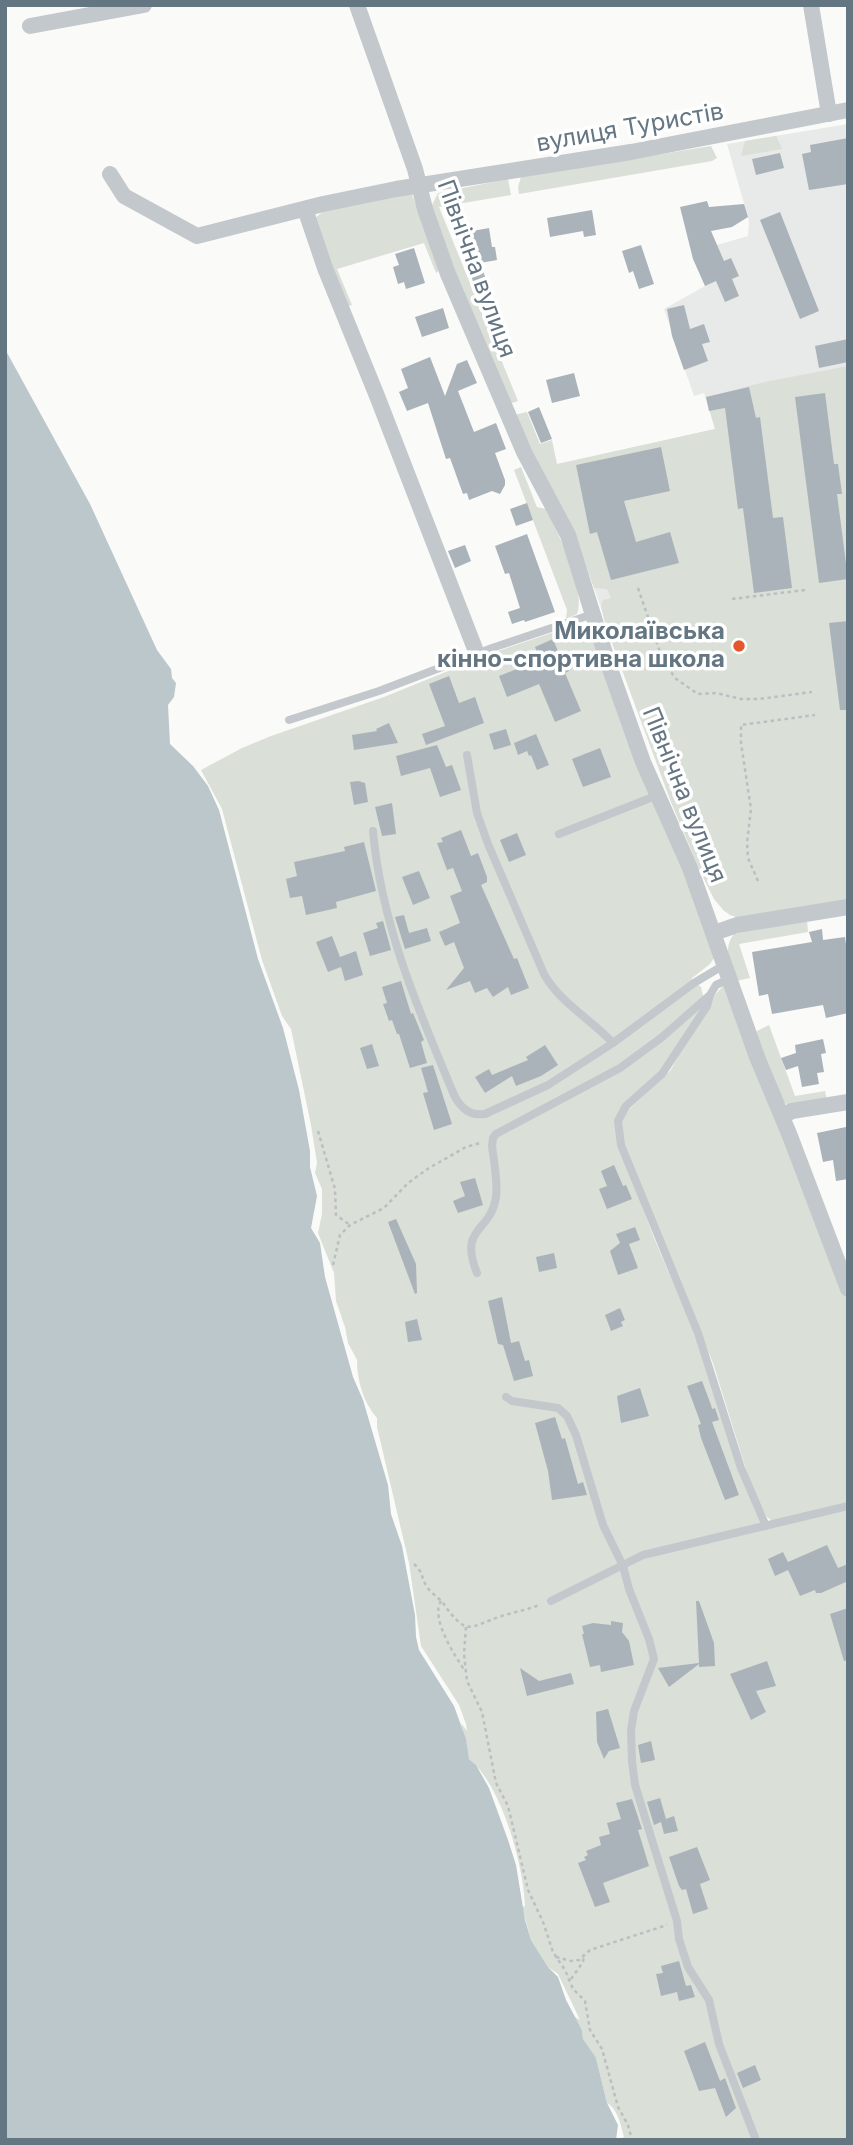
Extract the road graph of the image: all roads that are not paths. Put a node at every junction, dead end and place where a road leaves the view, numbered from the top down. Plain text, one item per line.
1 (145, 5) edge
2 (357, 5) edge
3 (811, 5) edge
4 (30, 26) dead end
5 (848, 110) edge
6 (829, 114) junction
7 (110, 174) dead end
8 (420, 186) junction
9 (305, 209) junction
10 (593, 614) junction
11 (477, 654) junction
12 (289, 720) dead end
13 (467, 755) dead end
14 (658, 795) junction
15 (373, 831) dead end
16 (559, 834) dead end
17 (848, 907) edge
18 (714, 933) junction
19 (727, 972) junction
20 (710, 995) junction
21 (613, 1042) junction
22 (848, 1102) edge
23 (782, 1116) junction
24 (477, 1273) dead end
25 (848, 1289) edge
26 (506, 1397) dead end
27 (848, 1506) edge
28 (766, 1526) junction
29 (623, 1566) junction
30 (551, 1601) road end
31 (756, 2140) edge

1 - 4 street
2 - 8 street, Північна вулиця
3 - 6 street
5 - 6 street, вулиця Туристів
6 - 8 street, вулиця Туристів
7 - 9 street, вулиця Туристів
8 - 9 street, вулиця Туристів
8 - 10 street, Північна вулиця
9 - 11 street
10 - 11 lane
10 - 14 street, Північна вулиця
11 - 12 lane
13 - 21 lane
14 - 16 lane
14 - 18 street, Північна вулиця
15 - 21 lane
17 - 18 street
18 - 19 street, Північна вулиця
19 - 20 lane
19 - 21 lane
19 - 23 street, Північна вулиця
20 - 24 lane
20 - 28 lane
22 - 23 street
23 - 25 street, Північна вулиця
26 - 29 lane
27 - 28 lane
28 - 29 lane
29 - 30 lane
29 - 31 lane

